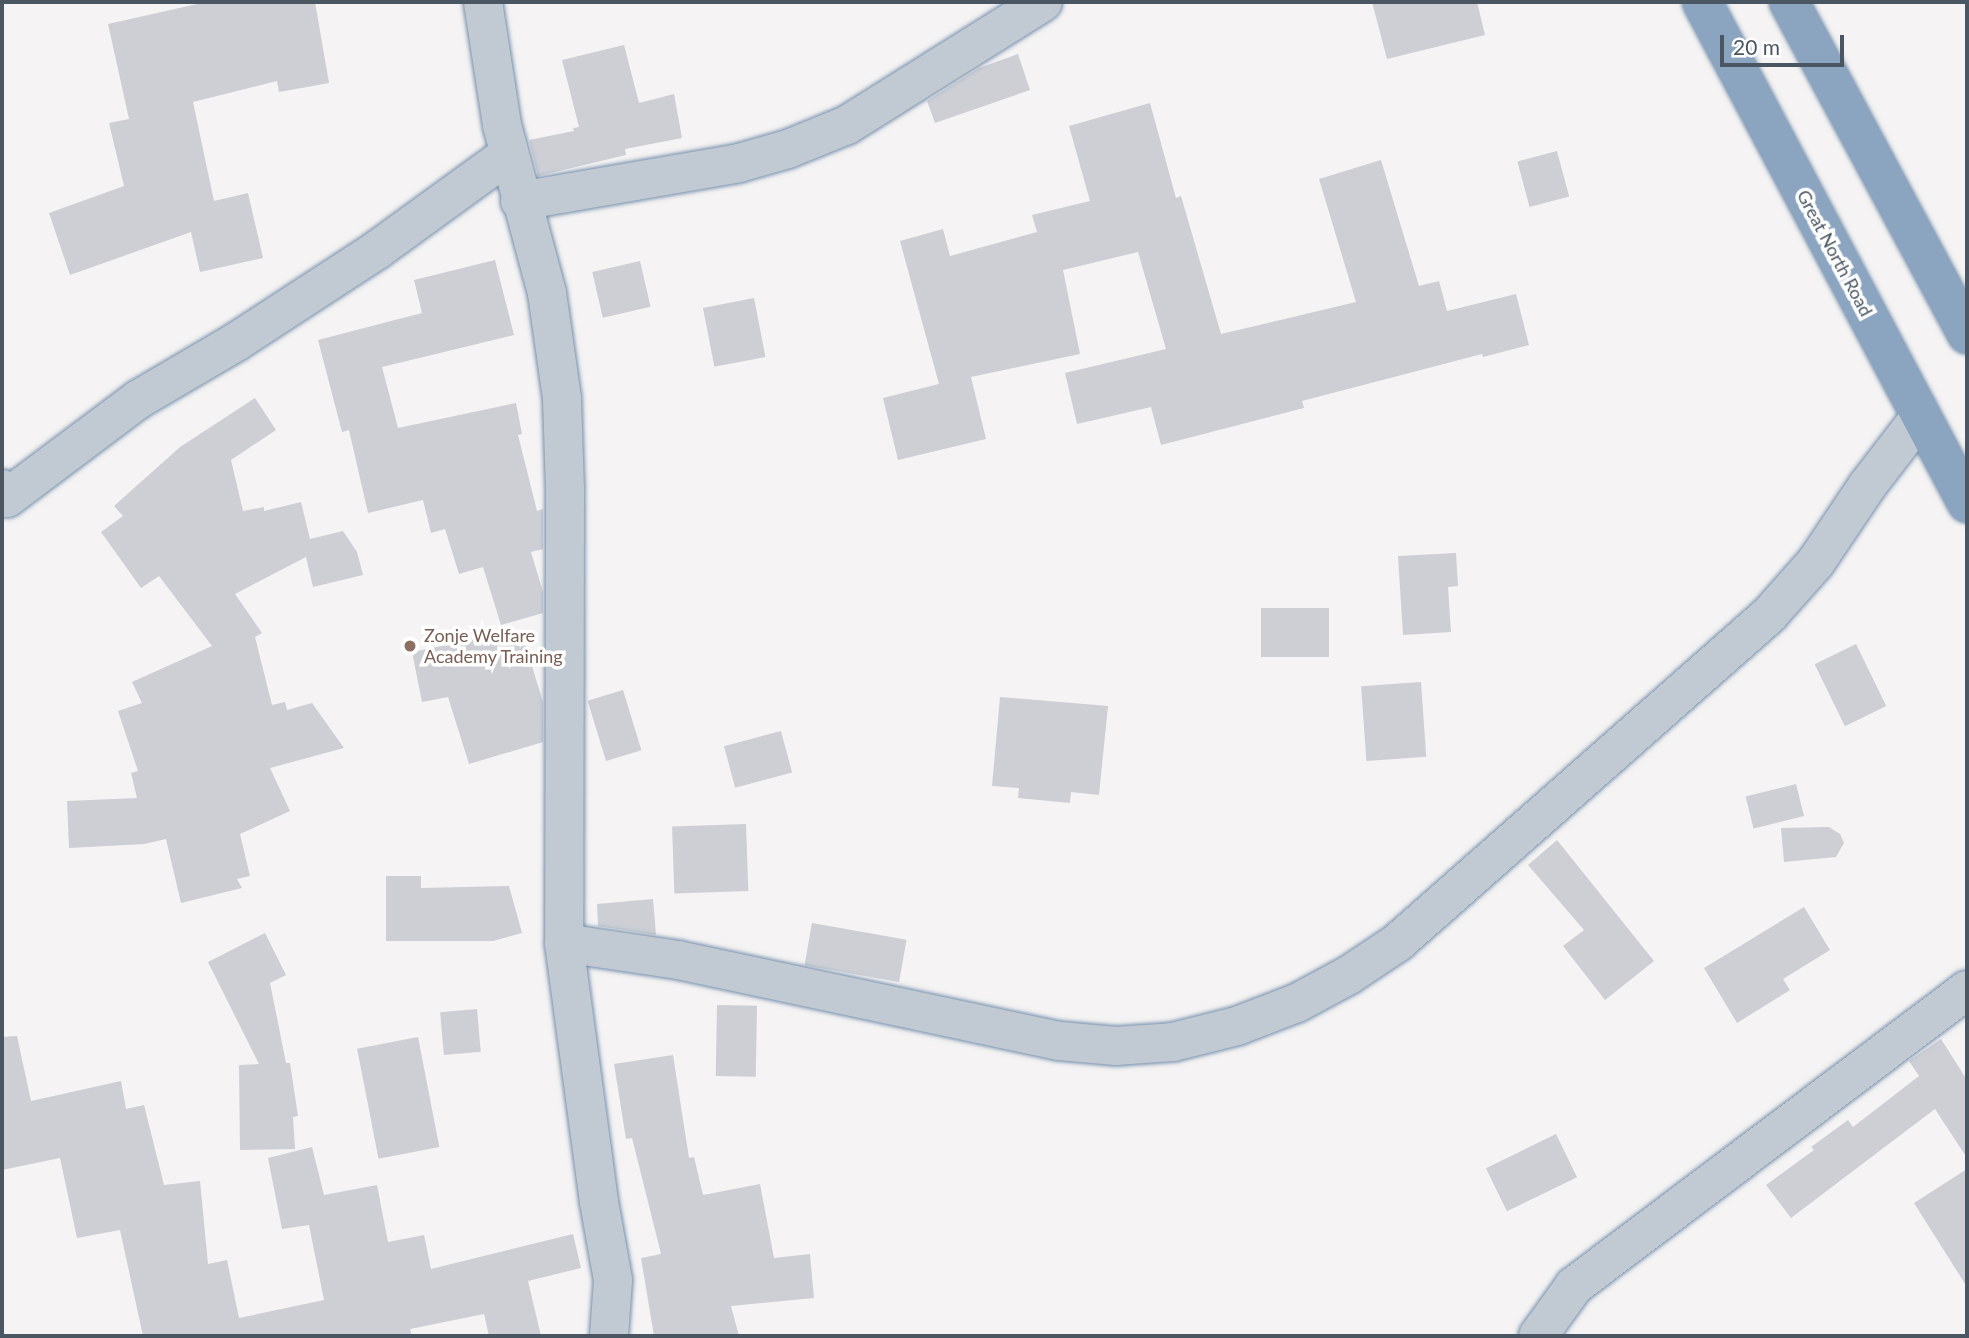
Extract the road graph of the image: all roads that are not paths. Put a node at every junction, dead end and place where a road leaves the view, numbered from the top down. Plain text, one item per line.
1 (484, 2) edge
2 (1043, 2) edge
3 (1702, 2) edge
4 (1789, 2) edge
5 (509, 154) junction
6 (520, 201) junction
7 (1967, 334) edge
8 (1921, 416) junction
9 (2, 489) edge
10 (1967, 503) edge
11 (564, 943) junction
12 (1967, 990) edge
13 (609, 1336) edge
14 (1538, 1336) edge

1 - 5 street
2 - 6 street
3 - 8 highway, Great North Road
4 - 7 highway
5 - 6 street
5 - 9 street
6 - 11 street
8 - 10 highway, Great North Road
8 - 11 street
11 - 13 street
12 - 14 street

